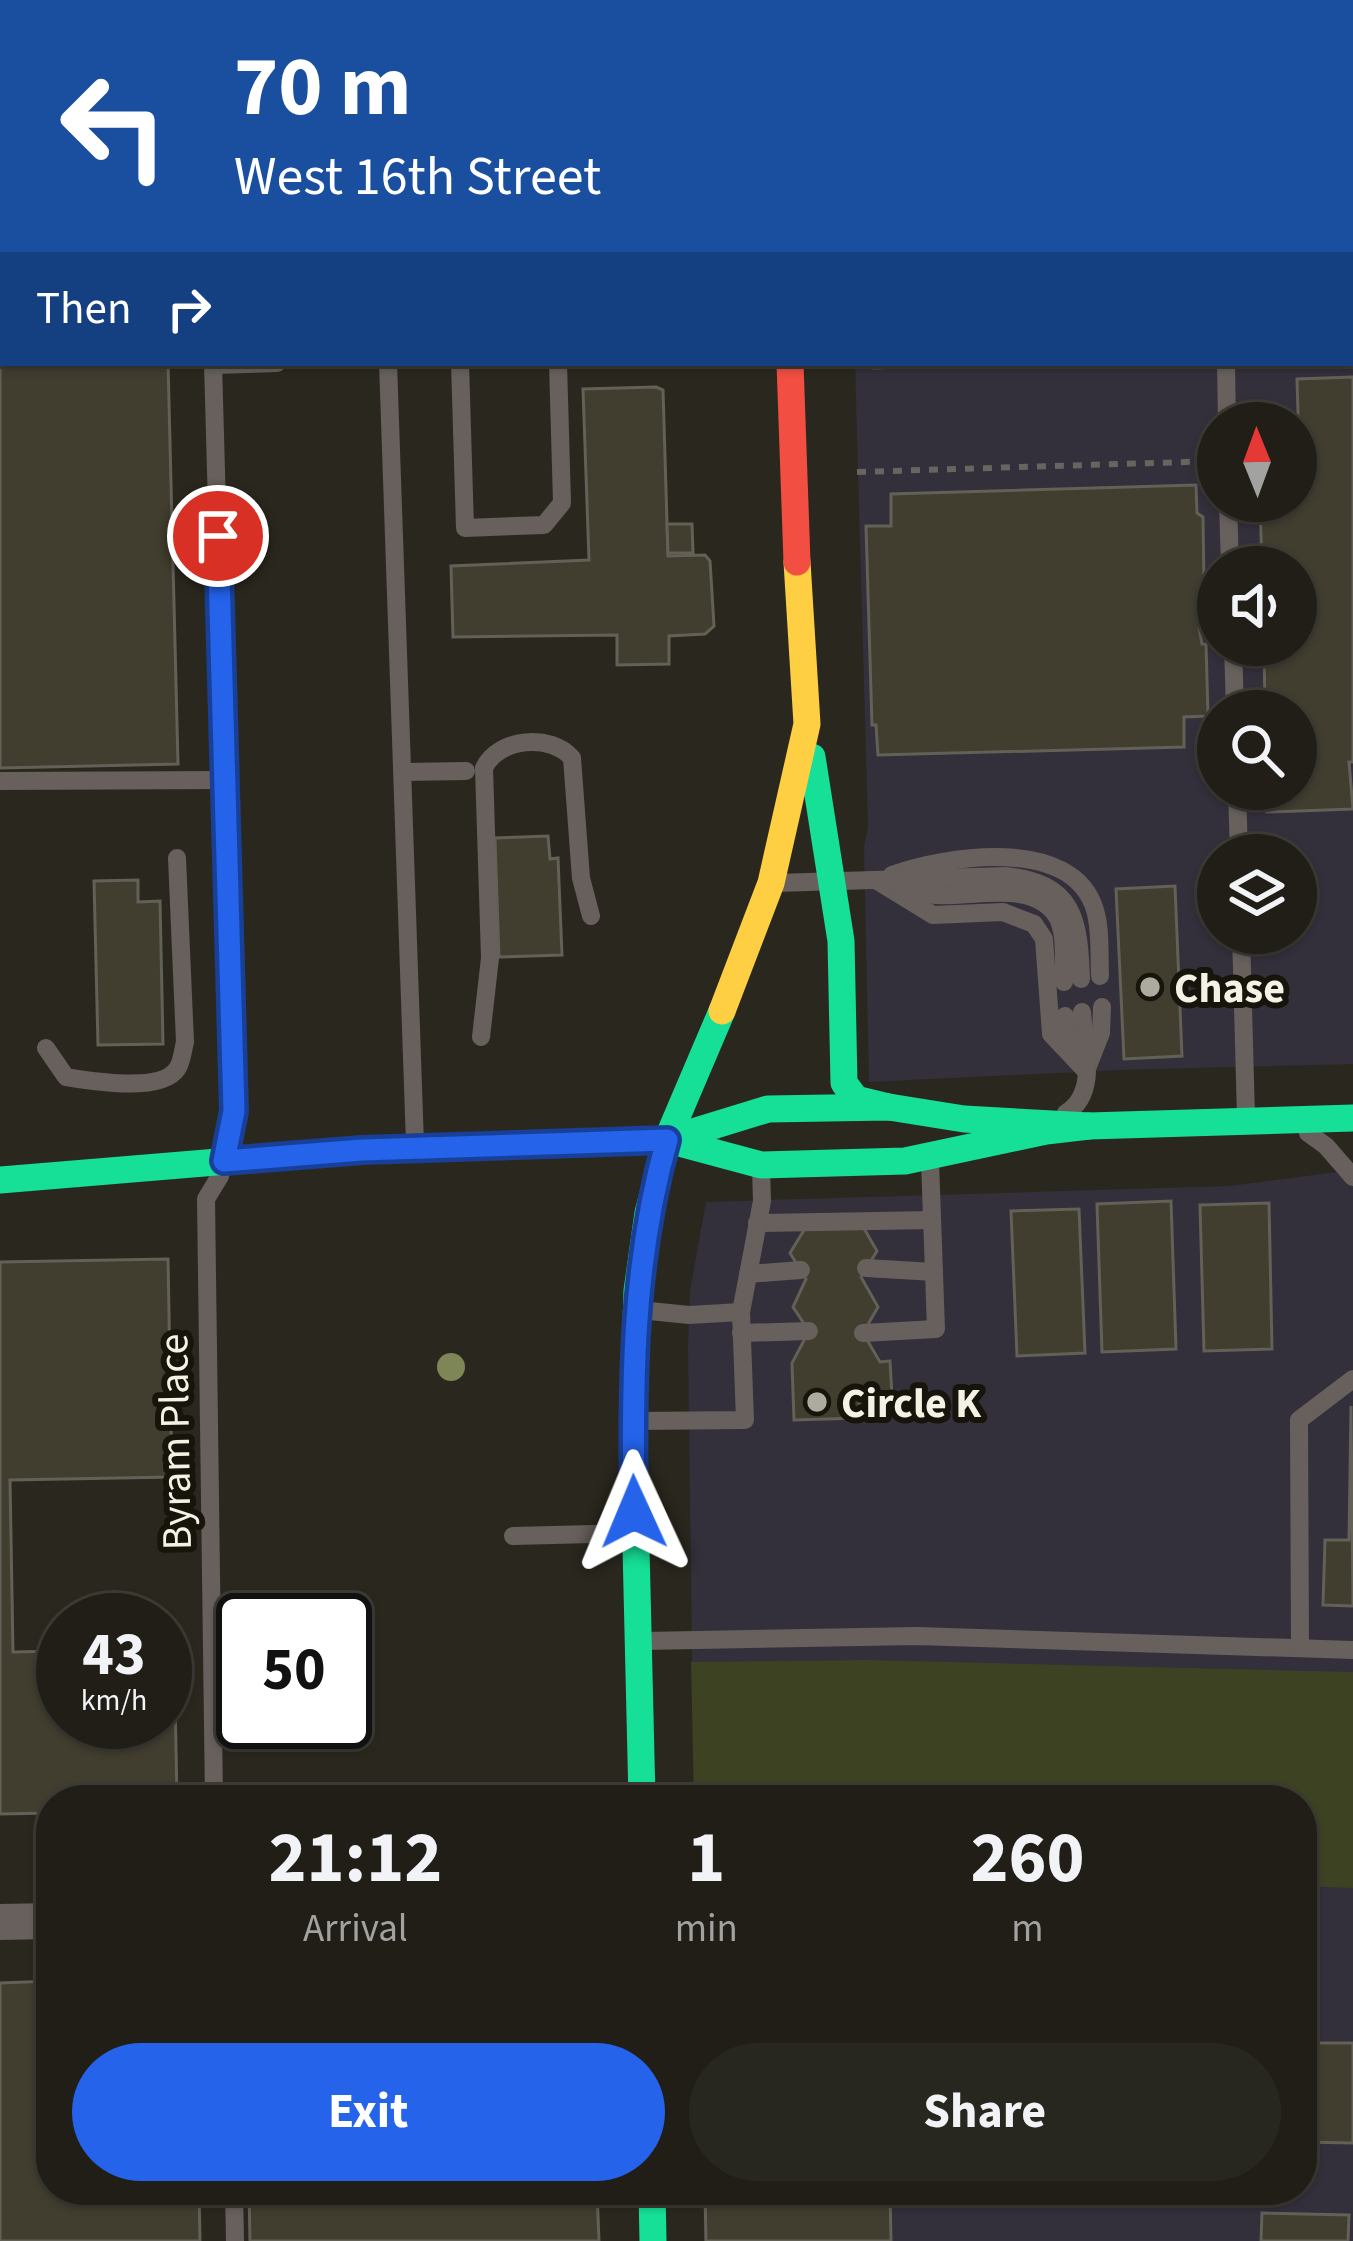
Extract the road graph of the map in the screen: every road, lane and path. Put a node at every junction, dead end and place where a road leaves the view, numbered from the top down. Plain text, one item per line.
1 (213, 366) edge
2 (388, 366) edge
3 (460, 366) edge
4 (558, 366) edge
5 (790, 366) edge
6 (1226, 366) edge
7 (1227, 402) edge
8 (1197, 462) edge
9 (857, 472) dead end
10 (807, 724) junction
11 (466, 771) dead end
12 (403, 772) junction
13 (224, 780) junction
14 (0, 781) edge
15 (177, 858) dead end
16 (876, 880) junction
17 (831, 882) junction
18 (771, 883) junction
19 (591, 916) dead end
20 (1242, 954) edge
21 (1082, 979) dead end
22 (1102, 1007) dead end
23 (1073, 1014) dead end
24 (481, 1037) dead end
25 (46, 1048) dead end
26 (1086, 1071) junction
27 (889, 1107) junction
28 (928, 1114) junction
29 (1353, 1118) edge
30 (999, 1119) junction
31 (1289, 1120) junction
32 (1246, 1122) junction
33 (1089, 1126) junction
34 (667, 1140) junction
35 (416, 1148) junction
36 (929, 1156) junction
37 (224, 1161) junction
38 (761, 1166) junction
39 (1353, 1177) edge
40 (0, 1180) edge
41 (932, 1220) junction
42 (758, 1223) junction
43 (866, 1268) dead end
44 (801, 1270) dead end
45 (934, 1272) junction
46 (748, 1274) junction
47 (635, 1310) junction
48 (741, 1312) junction
49 (808, 1331) dead end
50 (741, 1333) junction
51 (862, 1334) dead end
52 (1353, 1379) edge
53 (633, 1421) junction
54 (634, 1534) junction
55 (512, 1536) dead end
56 (638, 1641) junction
57 (1300, 1648) junction
58 (1353, 1651) edge
59 (214, 1785) edge
60 (642, 1785) edge
61 (36, 1921) edge
62 (0, 1922) edge
63 (235, 2205) edge
64 (652, 2205) edge
65 (236, 2241) edge
66 (653, 2241) edge

1 - 13 lane, Byram Place
2 - 12 lane
3 - 4 lane
5 - 10 main road
6 - 7 lane
8 - 9 path
10 - 17 main road
10 - 18 main road
11 - 12 lane
12 - 35 lane
13 - 14 lane
13 - 37 lane, Byram Place
15 - 25 lane
16 - 17 lane
16 - 21 lane
16 - 26 lane
17 - 18 lane
17 - 27 main road
18 - 34 main road
19 - 24 lane
20 - 32 lane
22 - 26 lane
23 - 26 lane
26 - 30 lane
27 - 28 main road
27 - 34 main road
28 - 30 main road
28 - 36 lane
29 - 31 main road
30 - 33 main road
31 - 32 main road
31 - 39 lane
32 - 33 main road
33 - 36 main road
34 - 35 main road
34 - 38 main road
34 - 47 main road
35 - 37 main road
36 - 38 main road
36 - 41 lane
37 - 40 main road
37 - 59 lane, Byram Place
38 - 42 lane
41 - 42 lane
41 - 45 lane
42 - 46 lane
43 - 45 lane
44 - 46 lane
45 - 51 lane
46 - 48 lane
47 - 48 lane
47 - 53 main road
48 - 50 lane
49 - 50 lane
50 - 53 lane
52 - 57 lane
53 - 54 main road
54 - 55 lane
54 - 56 main road
56 - 57 lane
56 - 60 main road
57 - 58 lane
61 - 62 street
63 - 65 lane
64 - 66 main road

